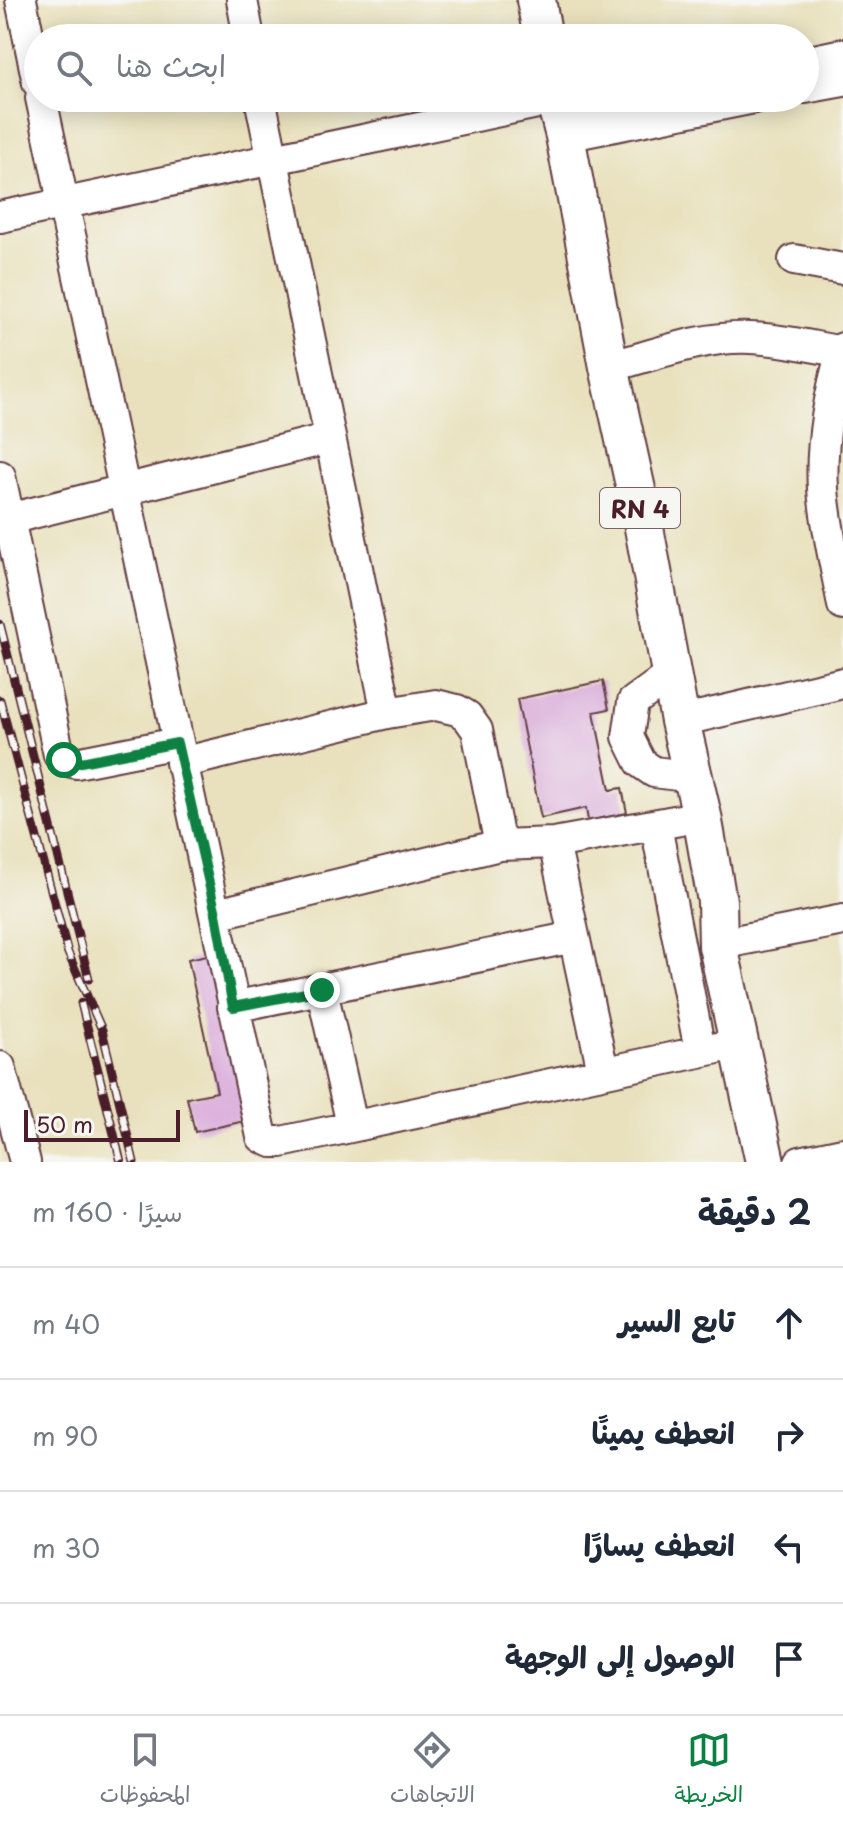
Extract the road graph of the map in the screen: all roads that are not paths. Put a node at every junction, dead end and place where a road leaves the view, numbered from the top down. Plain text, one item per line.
1 (21, 0) edge
2 (242, 0) edge
3 (536, 0) edge
4 (26, 24) edge
5 (246, 24) edge
6 (540, 24) edge
7 (843, 54) edge
8 (819, 59) edge
9 (843, 81) edge
10 (819, 85) edge
11 (44, 112) edge
12 (263, 112) edge
13 (559, 112) edge
14 (273, 159) junction
15 (65, 202) junction
16 (0, 217) edge
17 (794, 260) dead end
18 (843, 269) edge
19 (843, 351) edge
20 (609, 367) junction
21 (834, 432) edge
22 (330, 438) junction
23 (0, 476) edge
24 (124, 488) junction
25 (9, 519) junction
26 (836, 519) edge
27 (843, 605) edge
28 (673, 673) junction
29 (843, 683) edge
30 (387, 713) junction
31 (680, 721) junction
32 (179, 753) junction
33 (693, 777) junction
34 (702, 816) junction
35 (656, 826) junction
36 (554, 843) junction
37 (500, 845) junction
38 (717, 901) junction
39 (216, 914) junction
40 (843, 920) edge
41 (574, 937) junction
42 (735, 941) junction
43 (322, 990) junction
44 (233, 1007) junction
45 (741, 1043) junction
46 (700, 1050) junction
47 (0, 1067) edge
48 (603, 1071) junction
49 (6, 1120) edge
50 (352, 1125) junction
51 (843, 1153) edge
52 (25, 1162) edge
53 (765, 1162) edge
54 (783, 1162) edge
55 (800, 1162) edge

1 - 4 street
2 - 5 street
3 - 6 main road
7 - 8 street
9 - 10 street
11 - 15 street
12 - 14 street
13 - 14 street
13 - 20 main road, RN 4
14 - 15 street
14 - 22 street
15 - 16 street
15 - 24 street
17 - 18 street
19 - 20 street
19 - 21 street
20 - 28 main road, RN 4
21 - 26 street
22 - 24 street
22 - 30 street
23 - 25 street
24 - 25 street
24 - 32 street
25 - 32 street
26 - 27 street
28 - 31 main road, RN 4
28 - 33 street
29 - 31 street
30 - 32 street
30 - 37 street
31 - 33 main road, RN 4
32 - 39 street
33 - 34 main road, RN 4
34 - 35 street
34 - 38 main road, RN 4
35 - 36 street
35 - 46 street
36 - 37 street
36 - 41 street
37 - 39 street
38 - 42 main road, RN 4
38 - 45 main road, RN 4
39 - 44 street
40 - 42 street
41 - 43 street
41 - 48 street
42 - 54 main road, RN 4
43 - 44 street
43 - 50 street
44 - 50 street
45 - 46 street
45 - 53 main road, RN 4
46 - 48 street
47 - 49 street
48 - 50 street
49 - 52 street
51 - 55 street

